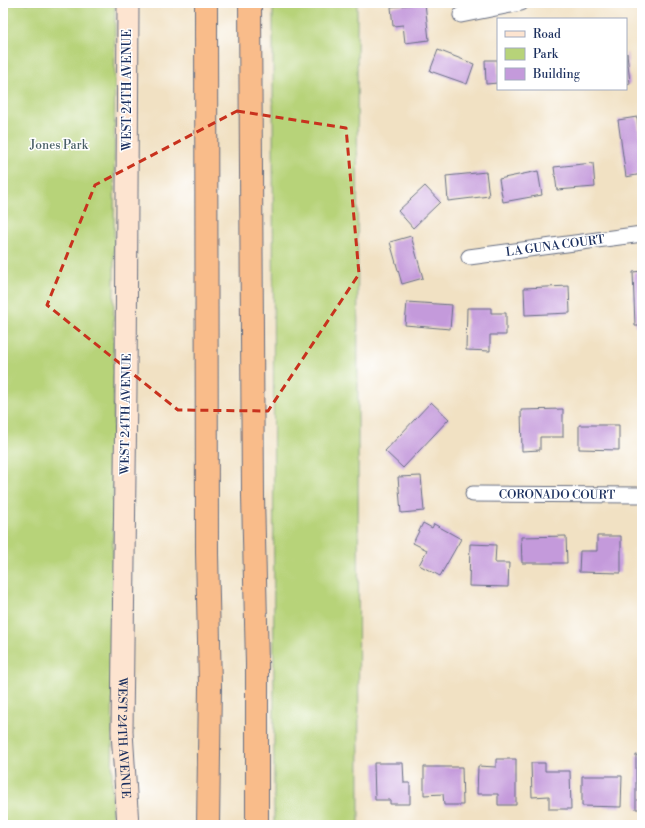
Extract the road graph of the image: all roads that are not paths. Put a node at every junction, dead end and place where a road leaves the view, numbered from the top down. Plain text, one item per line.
1 (128, 3) edge
2 (206, 3) edge
3 (250, 3) edge
4 (521, 3) edge
5 (461, 15) dead end
6 (642, 234) edge
7 (469, 257) dead end
8 (473, 494) dead end
9 (642, 495) edge
10 (128, 825) edge
11 (208, 825) edge
12 (257, 825) edge

1 - 10 street, WEST 24TH AVENUE
2 - 11 highway
3 - 12 highway
4 - 5 street
6 - 7 street, LA GUNA COURT
8 - 9 street, CORONADO COURT

